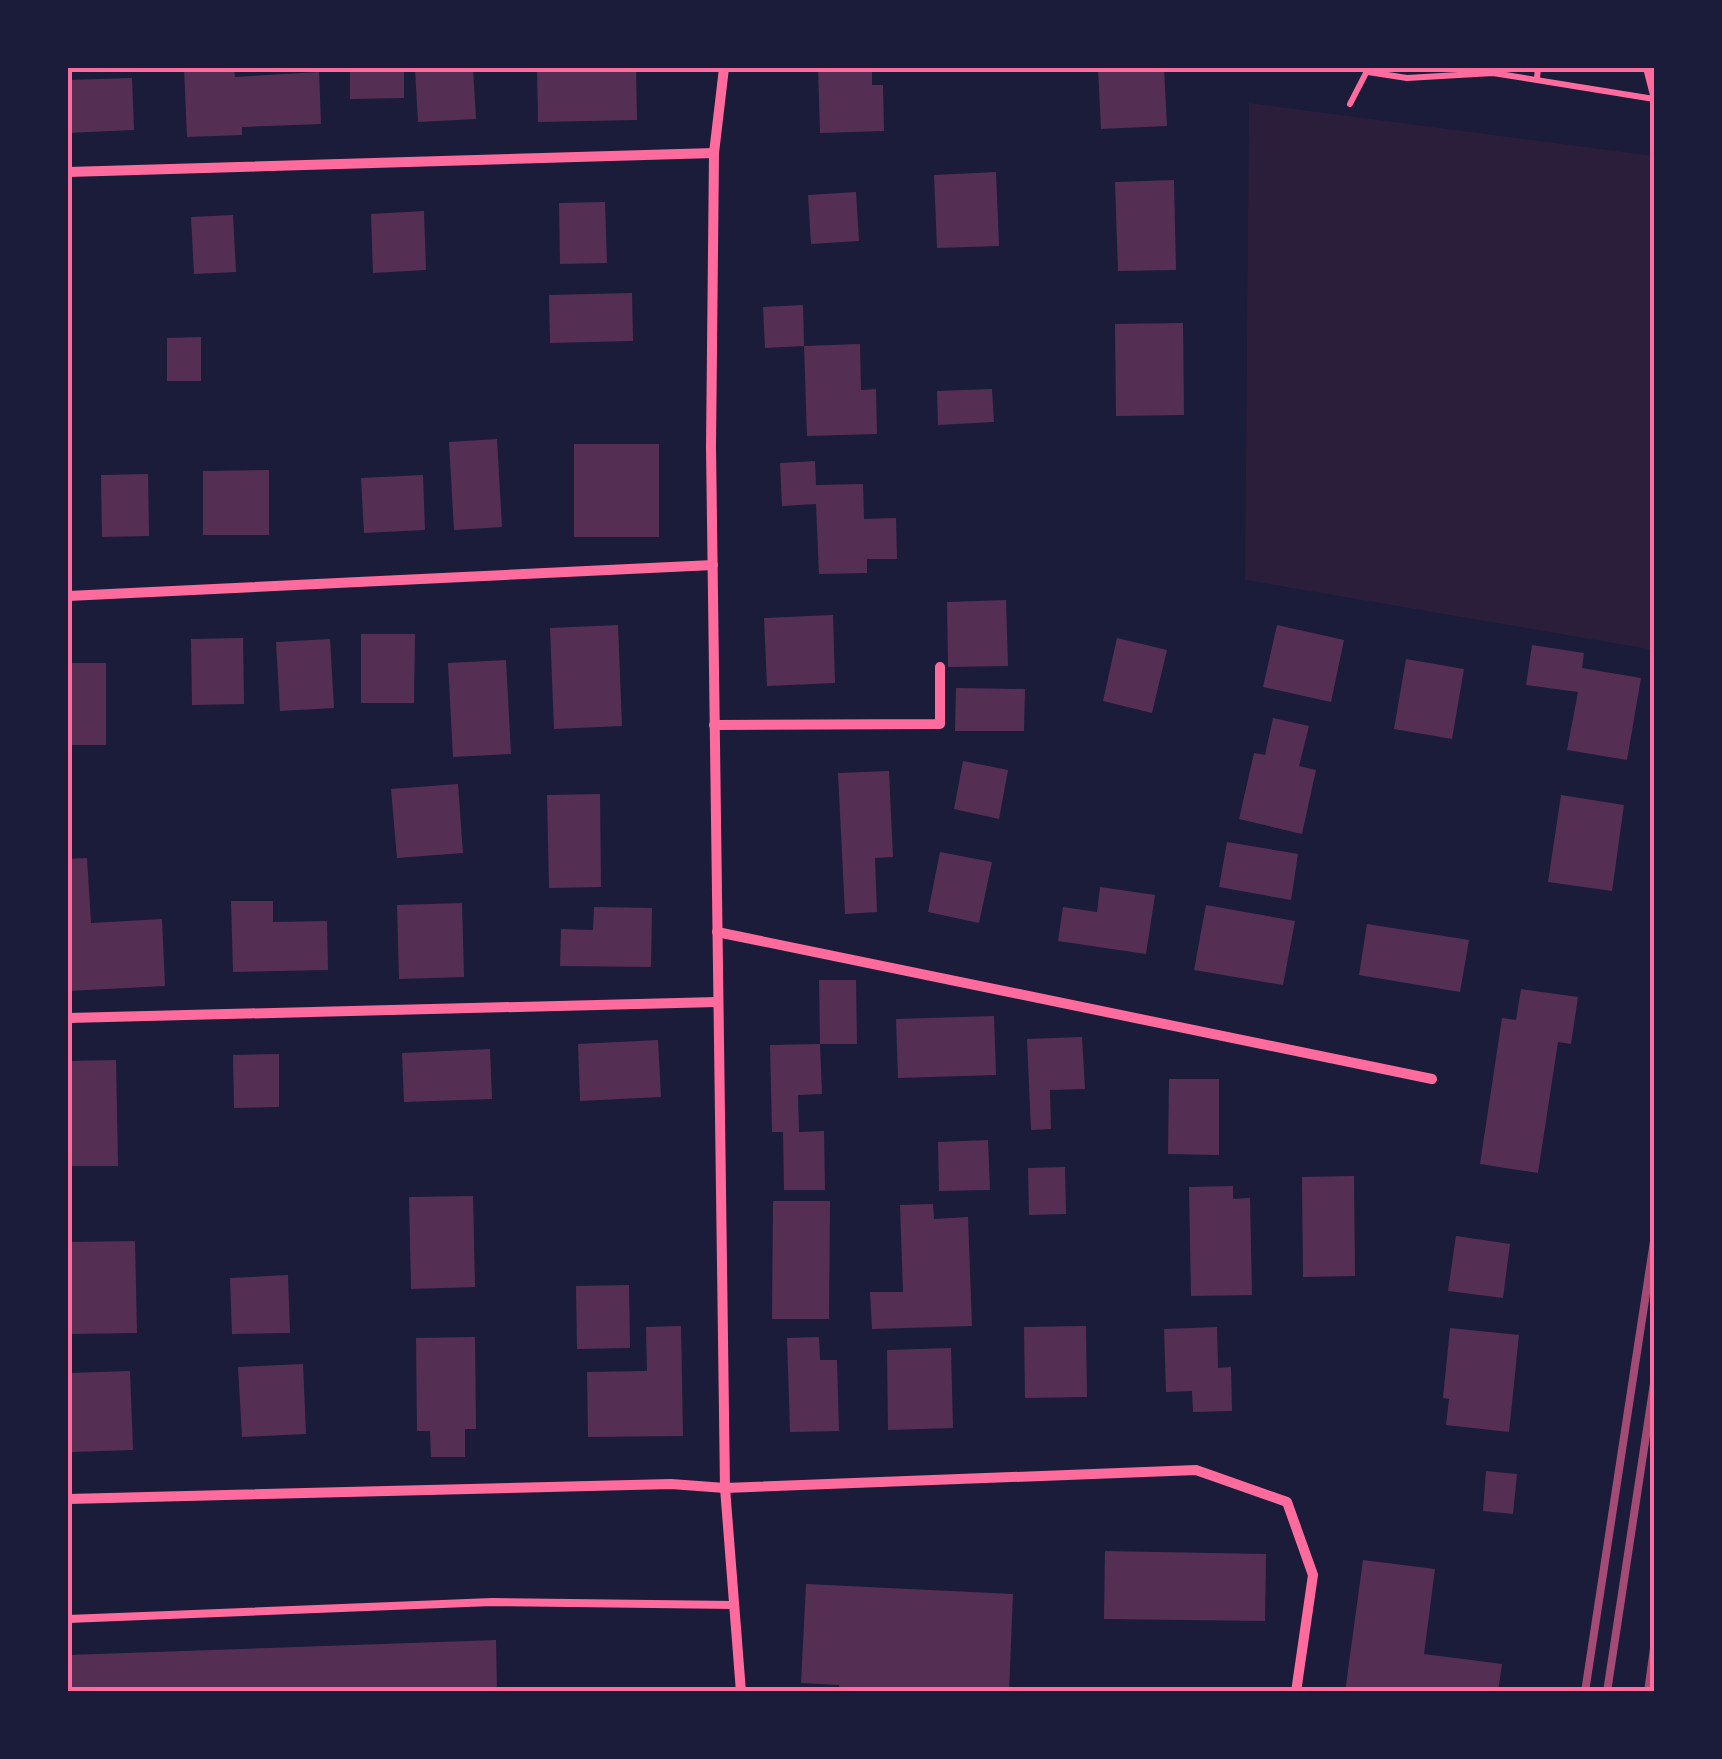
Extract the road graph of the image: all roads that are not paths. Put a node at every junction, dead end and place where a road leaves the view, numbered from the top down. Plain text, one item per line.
1 (724, 68) edge
2 (714, 153) junction
3 (68, 172) edge
4 (714, 565) junction
5 (68, 596) edge
6 (940, 667) dead end
7 (714, 725) junction
8 (717, 932) junction
9 (717, 1002) junction
10 (68, 1018) edge
11 (1432, 1079) dead end
12 (725, 1488) junction
13 (68, 1498) edge
14 (735, 1606) junction
15 (68, 1618) edge
16 (741, 1692) edge
17 (1296, 1692) edge

1 - 2 street
2 - 3 street
2 - 4 street
4 - 5 street
4 - 7 street
6 - 7 street
7 - 8 street
8 - 9 street
8 - 11 street
9 - 10 street
9 - 12 street
12 - 13 street
12 - 14 street
12 - 17 street
14 - 15 lane
14 - 16 street

